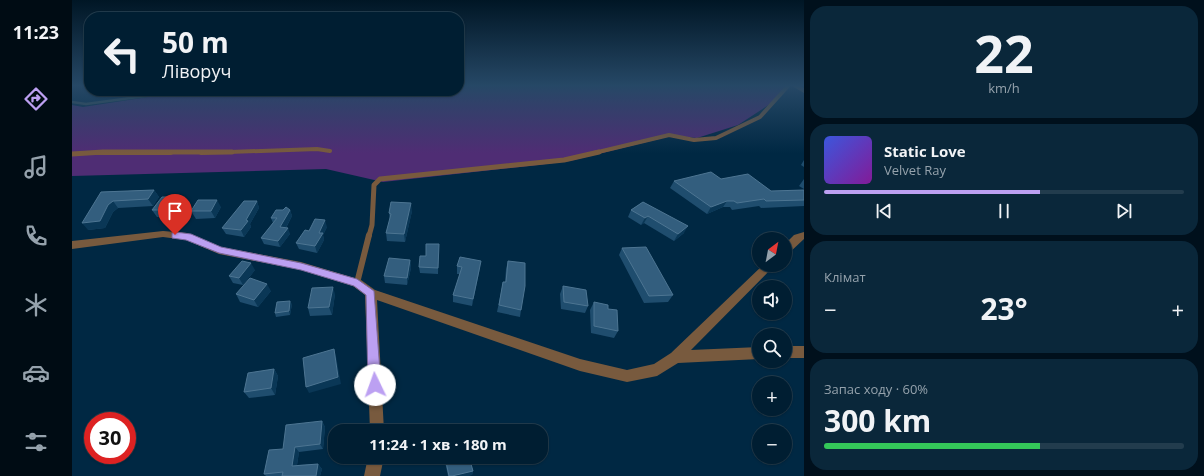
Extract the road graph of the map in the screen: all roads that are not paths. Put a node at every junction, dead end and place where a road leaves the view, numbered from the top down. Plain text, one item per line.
1 (768, 108) edge
2 (330, 151) dead end
3 (72, 154) edge
4 (804, 235) edge
5 (792, 243) edge
6 (72, 245) edge
7 (763, 272) edge
8 (357, 283) junction
9 (371, 294) junction
10 (792, 352) edge
11 (804, 352) edge
12 (752, 353) edge
13 (676, 357) junction
14 (377, 424) edge
15 (375, 464) edge
16 (372, 476) edge

1 - 8 lane
2 - 3 lane
4 - 5 street
6 - 8 street
7 - 13 street
8 - 9 street
9 - 13 street
9 - 14 street
10 - 11 street
12 - 13 street
15 - 16 street

